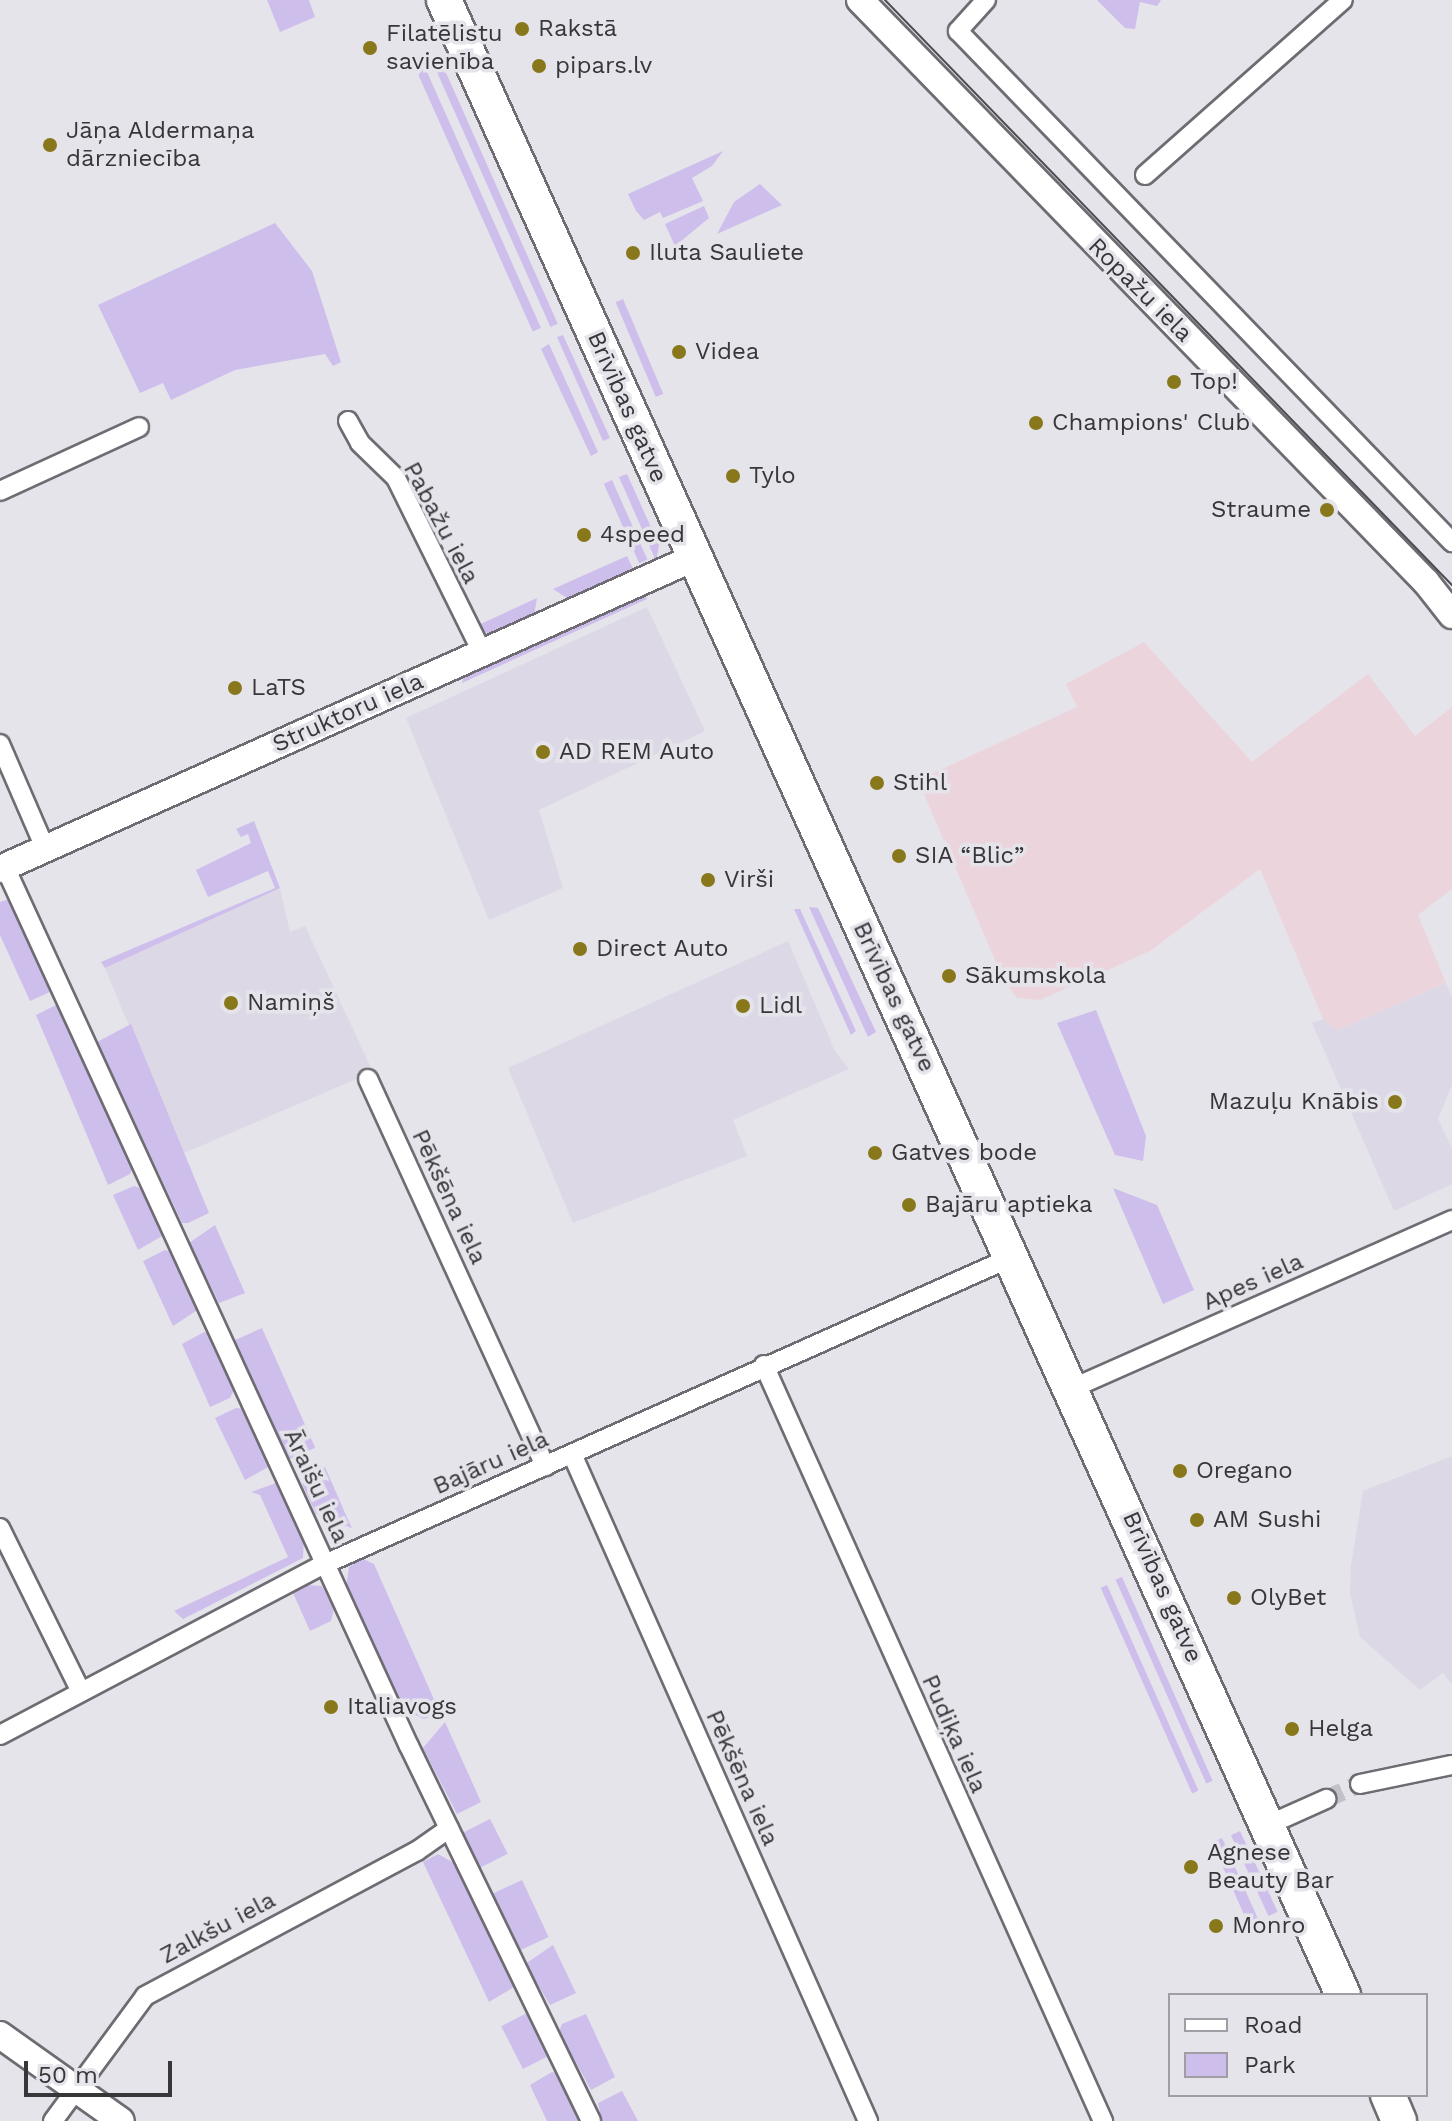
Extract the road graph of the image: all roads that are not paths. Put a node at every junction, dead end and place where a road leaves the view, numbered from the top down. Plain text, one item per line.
1 (444, 0) edge
2 (860, 0) edge
3 (986, 0) edge
4 (1343, 0) edge
5 (1145, 175) dead end
6 (348, 421) dead end
7 (139, 427) dead end
8 (0, 491) edge
9 (1452, 542) edge
10 (696, 557) junction
11 (1452, 615) edge
12 (483, 654) junction
13 (0, 744) edge
14 (45, 848) junction
15 (2, 868) edge
16 (368, 1079) dead end
17 (1452, 1220) edge
18 (1012, 1257) junction
19 (764, 1365) junction
20 (1073, 1388) junction
21 (572, 1454) junction
22 (545, 1466) junction
23 (0, 1528) edge
24 (325, 1564) junction
25 (80, 1690) junction
26 (0, 1735) edge
27 (1452, 1765) edge
28 (1360, 1784) tunnel mouth
29 (1326, 1799) tunnel mouth
30 (1268, 1825) junction
31 (449, 1829) junction
32 (1342, 1993) edge
33 (0, 2035) edge
34 (78, 2090) junction
35 (1389, 2097) edge
36 (53, 2121) edge
37 (121, 2121) edge
38 (591, 2121) edge
39 (868, 2121) edge
40 (1103, 2121) edge
41 (1399, 2121) edge

1 - 10 highway, Brīvības gatve
2 - 11 street, Ropažu iela
3 - 9 street, Ropažu iela
4 - 5 street
6 - 12 street, Pabažu iela
7 - 8 street
10 - 12 street, Struktoru iela
10 - 18 highway, Brīvības gatve
12 - 14 street, Struktoru iela
13 - 14 street
14 - 15 street, Struktoru iela
15 - 24 street, Āraišu iela
16 - 22 street, Pēkšēna iela
17 - 20 street, Apes iela
18 - 19 street, Bajāru iela
18 - 20 highway, Brīvības gatve
19 - 21 street, Bajāru iela
19 - 40 street, Pudiķa iela
20 - 30 highway, Brīvības gatve
21 - 22 street, Bajāru iela
21 - 39 street, Pēkšēna iela
22 - 24 street, Bajāru iela
23 - 25 street
24 - 25 street, Bajāru iela
24 - 31 street, Āraišu iela
25 - 26 street, Bajāru iela
27 - 28 street
29 - 30 street
30 - 32 highway, Brīvības gatve
31 - 34 street, Zalkšu iela
31 - 38 street, Āraišu iela
33 - 34 street
34 - 36 street, Zalkšu iela
34 - 37 street
35 - 41 highway

